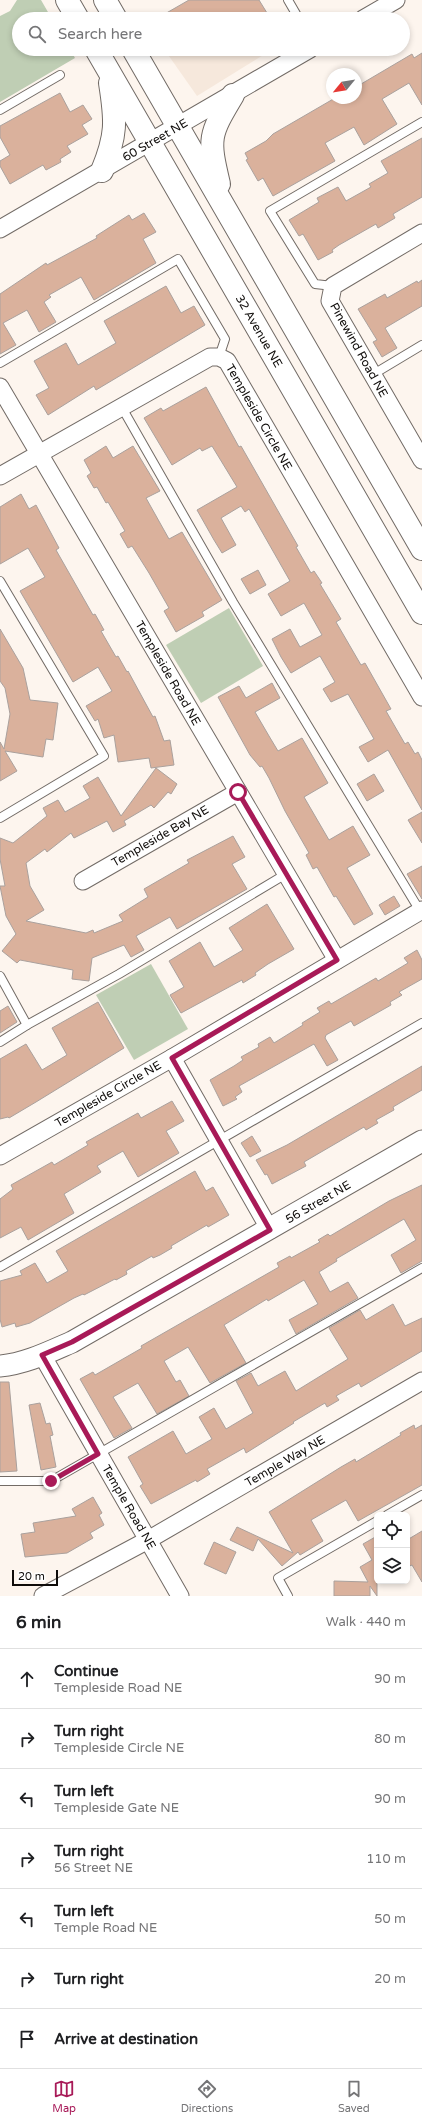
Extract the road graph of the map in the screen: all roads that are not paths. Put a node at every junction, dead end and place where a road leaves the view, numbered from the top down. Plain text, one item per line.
1 (67, 0) edge
2 (105, 0) edge
3 (288, 0) edge
4 (396, 0) edge
5 (74, 12) edge
6 (112, 12) edge
7 (295, 12) edge
8 (375, 12) edge
9 (100, 56) edge
10 (137, 56) edge
11 (298, 56) edge
12 (109, 72) junction
13 (60, 75) dead end
14 (233, 95) junction
15 (0, 110) edge
16 (422, 122) edge
17 (178, 126) junction
18 (150, 143) junction
19 (102, 171) junction
20 (223, 204) junction
21 (0, 229) edge
22 (422, 233) edge
23 (333, 286) junction
24 (422, 345) edge
25 (219, 357) junction
26 (0, 363) edge
27 (372, 375) junction
28 (0, 387) edge
29 (121, 406) junction
30 (39, 453) junction
31 (422, 460) edge
32 (0, 476) edge
33 (422, 549) edge
34 (0, 581) edge
35 (422, 613) edge
36 (422, 697) edge
37 (238, 792) junction
38 (0, 818) edge
39 (286, 874) junction
40 (83, 881) dead end
41 (421, 911) edge
42 (337, 960) junction
43 (0, 976) edge
44 (422, 1023) edge
45 (27, 1025) junction
46 (0, 1042) edge
47 (172, 1058) junction
48 (219, 1141) junction
49 (421, 1144) edge
50 (0, 1156) edge
51 (270, 1230) junction
52 (0, 1267) edge
53 (422, 1268) edge
54 (42, 1355) junction
55 (0, 1366) edge
56 (422, 1381) edge
57 (98, 1454) junction
58 (0, 1481) edge
59 (422, 1495) edge
60 (392, 1512) edge
61 (374, 1523) edge
62 (148, 1540) junction
63 (43, 1596) edge
64 (180, 1596) edge
65 (288, 1596) edge

1 - 5 main road
2 - 6 main road
3 - 7 lane
4 - 8 street
9 - 12 main road, 32 Avenue NE
10 - 17 main road
11 - 14 street, 60 Street NE
12 - 18 main road, 32 Avenue NE
12 - 19 main road
13 - 15 lane
14 - 17 street, 60 Street NE
14 - 20 main road
16 - 23 lane
17 - 18 street, 60 Street NE
17 - 20 main road
18 - 19 street, 60 Street NE
18 - 35 main road, 32 Avenue NE
19 - 21 street, 60 Street NE
20 - 33 main road
22 - 23 street, Pinewind Road NE
23 - 27 street, Pinewind Road NE
24 - 27 lane
25 - 26 lane
25 - 29 street, Templeside Circle NE
25 - 36 street, Templeside Circle NE
27 - 31 street, Pinewind Road NE
28 - 30 street, Templeside Road NE
29 - 30 street, Templeside Circle NE
29 - 41 lane
30 - 32 street, Templeside Circle NE
30 - 37 street, Templeside Road NE
34 - 38 lane
37 - 39 street, Templeside Road NE
37 - 40 street, Templeside Bay NE
39 - 42 street, Templeside Road NE
39 - 45 lane
41 - 42 street, Templeside Circle NE
42 - 47 street, Templeside Circle NE
43 - 45 lane
44 - 48 lane
45 - 46 lane
47 - 48 street
47 - 50 street, Templeside Circle NE
48 - 51 street
48 - 52 lane
49 - 51 street, 56 Street NE
51 - 54 street, 56 Street NE
53 - 57 lane
54 - 55 street, 56 Street NE
54 - 57 street, Temple Road NE
56 - 62 street, Temple Way NE
57 - 58 lane
57 - 62 street, Temple Road NE
59 - 60 lane
61 - 65 lane
62 - 63 street, Temple Way NE
62 - 64 street, Temple Road NE

